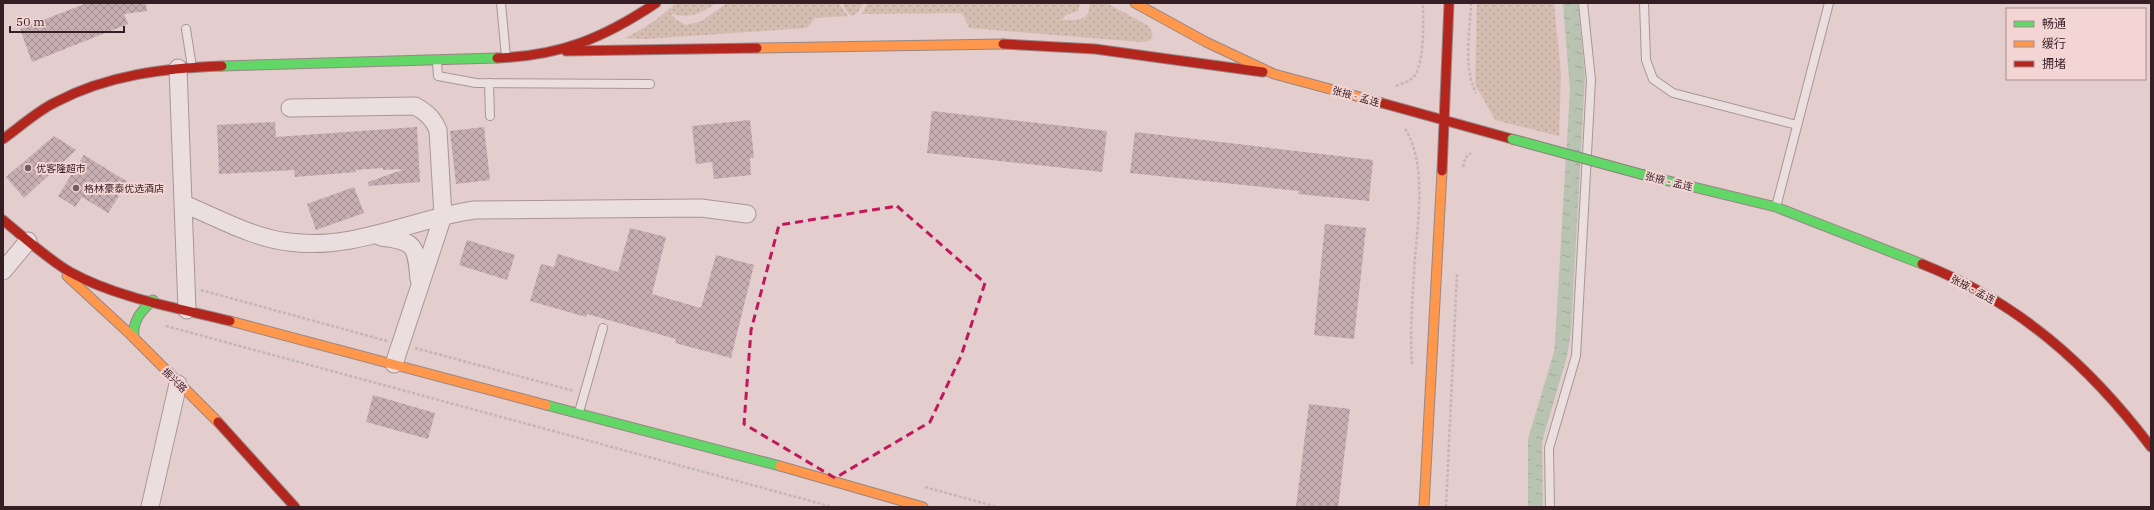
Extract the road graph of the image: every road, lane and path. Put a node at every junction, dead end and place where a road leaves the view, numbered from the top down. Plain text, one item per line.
1 (501, 3) edge
2 (656, 3) edge
3 (1136, 3) edge
4 (1423, 3) edge
5 (1449, 3) edge
6 (1471, 3) edge
7 (1583, 3) edge
8 (1644, 3) edge
9 (1829, 3) edge
10 (186, 30) dead end
11 (566, 51) junction
12 (506, 58) junction
13 (437, 60) junction
14 (185, 68) junction
15 (1274, 74) junction
16 (489, 84) junction
17 (650, 84) dead end
18 (1396, 86) dead end
19 (1476, 94) dead end
20 (290, 108) dead end
21 (490, 116) dead end
22 (1446, 122) junction
23 (1797, 125) junction
24 (1404, 127) dead end
25 (3, 140) edge
26 (1471, 153) dead end
27 (1462, 169) dead end
28 (184, 204) junction
29 (1776, 208) junction
30 (747, 214) dead end
31 (443, 216) junction
32 (3, 220) edge
33 (370, 235) junction
34 (28, 241) junction
35 (50, 259) junction
36 (1457, 268) dead end
37 (3, 271) edge
38 (420, 283) junction
39 (200, 289) dead end
40 (153, 300) junction
41 (187, 310) junction
42 (166, 326) dead end
43 (603, 328) dead end
44 (134, 338) junction
45 (387, 341) dead end
46 (394, 364) junction
47 (1412, 369) dead end
48 (178, 384) junction
49 (578, 413) junction
50 (2151, 447) edge
51 (150, 507) edge
52 (295, 507) edge
53 (833, 507) edge
54 (923, 507) edge
55 (1424, 507) edge
56 (1446, 507) edge
57 (1550, 507) edge

1 - 12 lane
2 - 11 main road
3 - 15 main road, 张掖 - 孟连
4 - 18 path
5 - 22 main road
6 - 19 path
7 - 57 lane
8 - 23 lane
9 - 23 lane
10 - 14 lane
11 - 12 main road
11 - 15 main road
12 - 13 main road
13 - 14 main road
13 - 16 lane
14 - 25 main road
14 - 28 street
15 - 22 main road, 张掖 - 孟连
16 - 17 lane
16 - 21 lane
20 - 31 street
22 - 29 main road, 张掖 - 孟连, bridge
22 - 55 main road
23 - 29 lane
24 - 47 path
26 - 27 path
28 - 33 street
28 - 41 street
29 - 50 main road, 张掖 - 孟连
30 - 31 street
31 - 33 street
31 - 38 street
32 - 34 main road
33 - 38 street
34 - 35 main road
34 - 37 street
35 - 40 main road
35 - 44 main road, 振兴路
36 - 56 path
38 - 46 street
39 - 45 path
40 - 41 main road
40 - 44 main road
41 - 46 main road
42 - 53 path
43 - 49 lane
44 - 48 main road, 振兴路
46 - 49 main road
48 - 51 street
48 - 52 main road, 振兴路
49 - 54 main road

